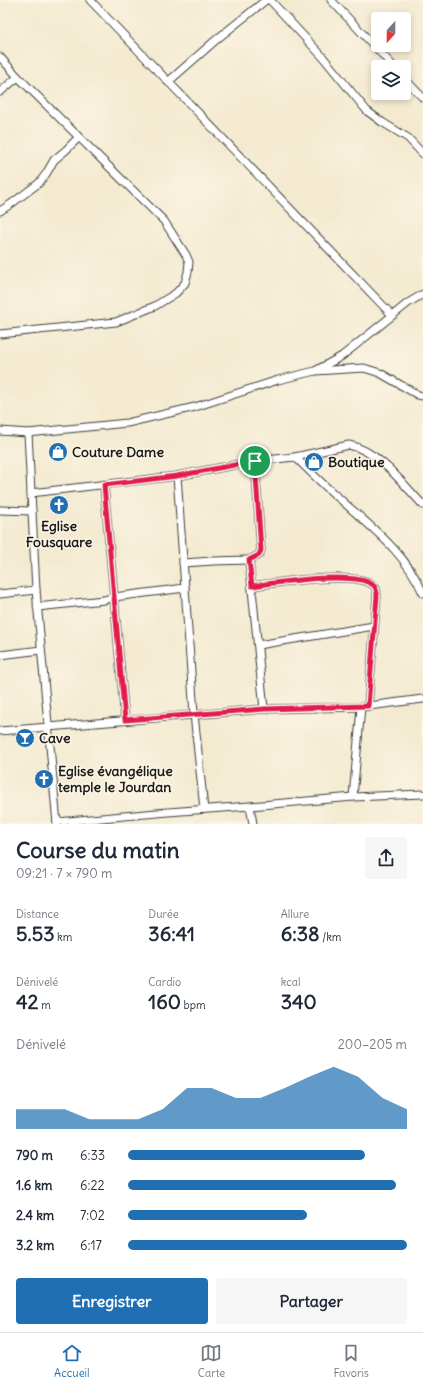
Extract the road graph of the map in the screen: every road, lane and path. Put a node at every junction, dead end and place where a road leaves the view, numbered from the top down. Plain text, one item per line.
1 (90, 0) edge
2 (266, 0) edge
3 (270, 0) edge
4 (331, 0) edge
5 (0, 56) edge
6 (387, 60) edge
7 (18, 77) junction
8 (168, 82) junction
9 (411, 85) edge
10 (0, 92) edge
11 (423, 98) edge
12 (79, 137) junction
13 (423, 154) edge
14 (0, 211) edge
15 (423, 294) edge
16 (392, 315) junction
17 (0, 334) edge
18 (315, 371) junction
19 (423, 396) edge
20 (0, 431) edge
21 (28, 433) junction
22 (295, 457) junction
23 (255, 461) junction
24 (177, 476) junction
25 (104, 485) junction
26 (31, 493) junction
27 (423, 505) edge
28 (0, 510) edge
29 (32, 511) junction
30 (249, 560) junction
31 (183, 563) junction
32 (252, 586) junction
33 (185, 588) junction
34 (36, 590) junction
35 (423, 593) edge
36 (0, 594) edge
37 (114, 597) junction
38 (37, 607) junction
39 (374, 626) junction
40 (258, 645) junction
41 (41, 650) junction
42 (0, 655) edge
43 (423, 699) edge
44 (365, 706) junction
45 (264, 709) junction
46 (194, 714) junction
47 (125, 720) junction
48 (48, 726) junction
49 (0, 731) edge
50 (423, 794) edge
51 (353, 797) junction
52 (250, 806) junction
53 (204, 809) junction
54 (57, 823) edge
55 (254, 824) edge

1 - 8 street
2 - 8 street
3 - 13 street
4 - 6 street
5 - 7 street
7 - 10 street
7 - 12 street
8 - 16 street
9 - 11 street
12 - 14 street
12 - 17 street
15 - 16 street
16 - 18 street
18 - 19 street
18 - 21 street
20 - 21 street
21 - 26 street
22 - 23 street
22 - 27 street
22 - 35 street
23 - 24 street
23 - 30 street
24 - 25 street
24 - 31 street
25 - 26 street
25 - 37 street
26 - 29 street
28 - 29 street
29 - 34 street
30 - 31 street
30 - 32 street
31 - 33 street
32 - 39 street
32 - 40 street
33 - 37 street
33 - 46 street
34 - 36 street
34 - 38 street
37 - 38 street
37 - 47 street
38 - 41 street
39 - 40 street
39 - 44 street
40 - 45 street
41 - 42 street
41 - 48 street
43 - 44 street
44 - 45 street
44 - 51 street
45 - 46 street
46 - 47 street
46 - 53 street
47 - 48 street
48 - 49 street
48 - 54 street
50 - 51 street
51 - 52 street
52 - 53 street
52 - 55 street
53 - 54 street

